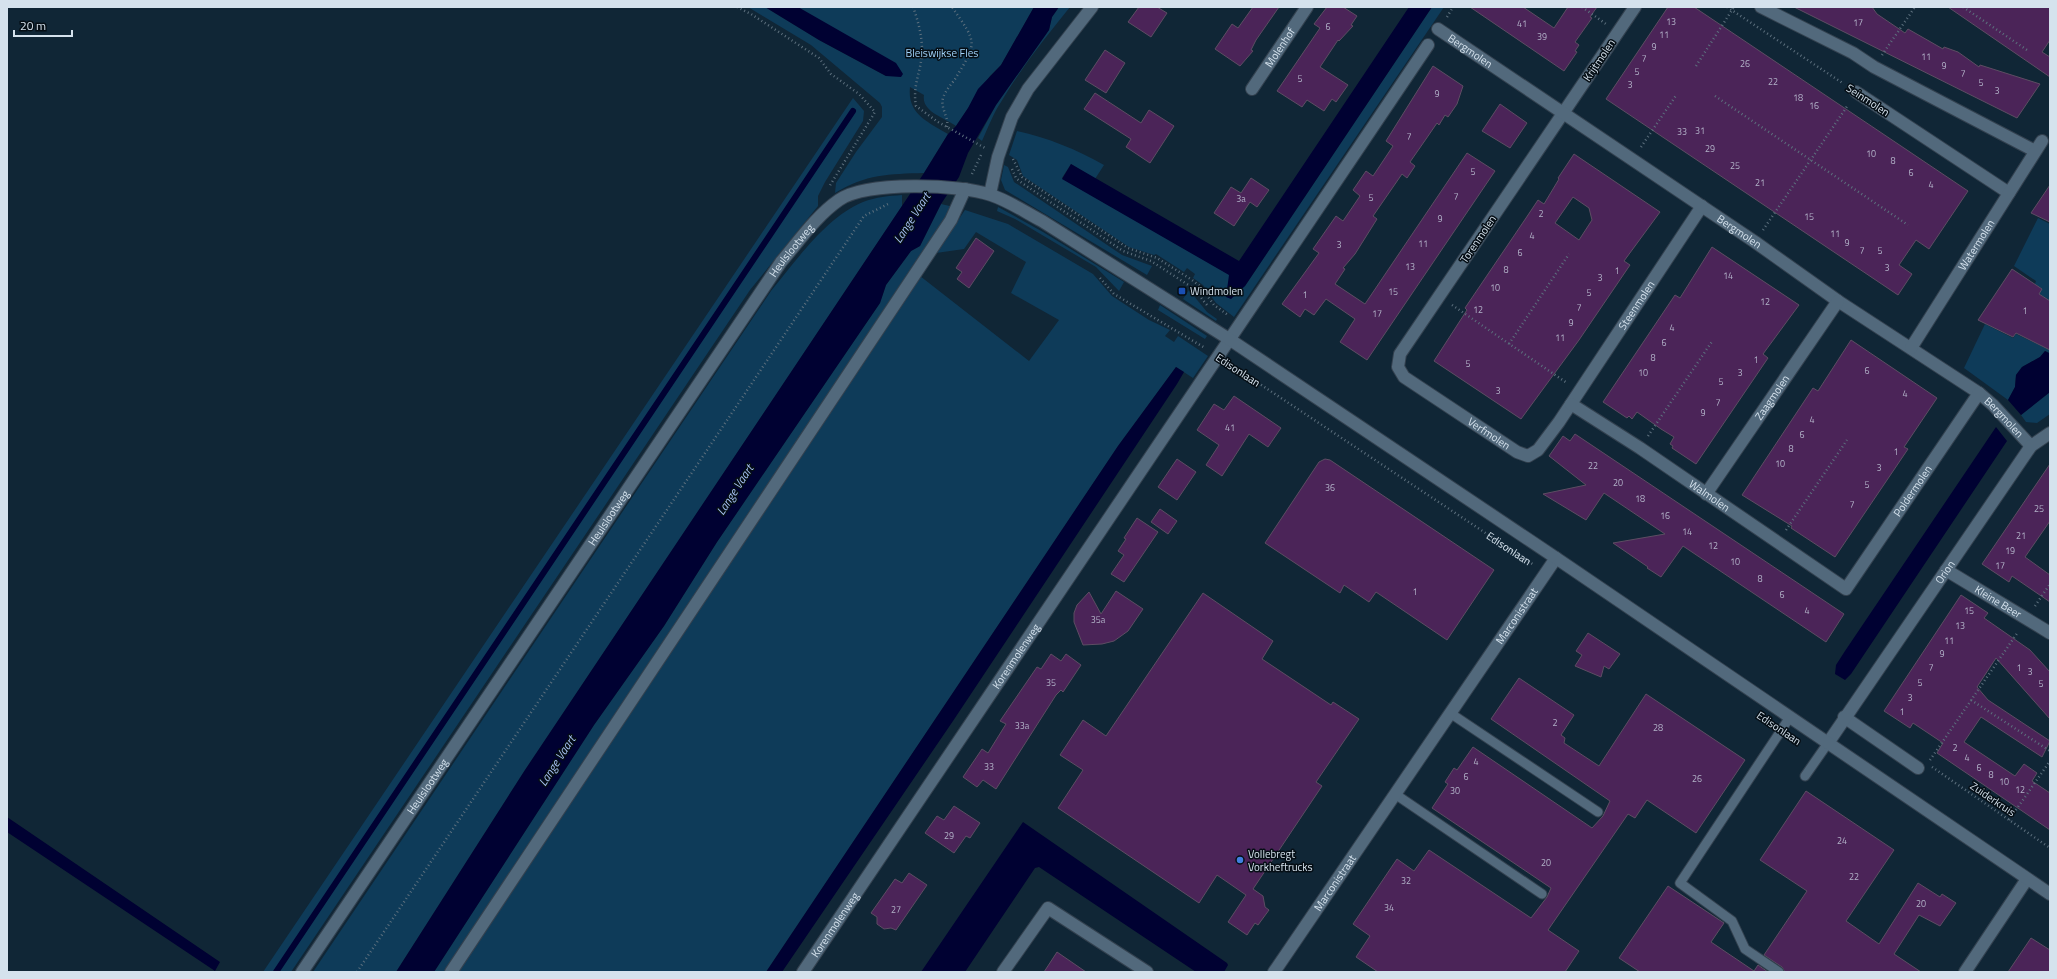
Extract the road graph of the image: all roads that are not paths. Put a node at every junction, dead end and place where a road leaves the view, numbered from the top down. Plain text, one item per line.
1 (1092, 7) edge
2 (1307, 7) edge
3 (1635, 7) edge
4 (1761, 7) edge
5 (1438, 29) dead end
6 (1428, 45) dead end
7 (1252, 89) dead end
8 (1856, 92) road end
9 (1563, 113) junction
10 (965, 189) junction
11 (2009, 193) junction
12 (990, 194) junction
13 (1702, 206) junction
14 (1838, 301) junction
15 (1229, 339) junction
16 (1911, 348) junction
17 (1398, 367) joint
18 (1978, 393) junction
19 (1571, 404) junction
20 (2050, 433) edge
21 (2031, 446) junction
22 (1706, 494) junction
23 (1556, 558) junction
24 (1946, 570) junction
25 (1846, 589) joint
26 (2050, 633) edge
27 (1450, 714) junction
28 (1790, 717) junction
29 (1844, 717) junction
30 (1828, 743) junction
31 (1923, 766) road end
32 (1805, 776) dead end
33 (1395, 794) junction
34 (1598, 812) dead end
35 (2027, 879) junction
36 (1542, 894) dead end
37 (2050, 894) edge
38 (302, 972) edge
39 (451, 972) edge
40 (803, 972) edge
41 (1004, 972) edge
42 (1147, 972) edge
43 (1274, 972) edge
44 (1779, 972) edge
45 (1965, 972) edge

1 - 12 street
2 - 7 street, Molenhof
3 - 9 street, Krijtmolen
4 - 11 street, Watermolen
5 - 9 street, Bergmolen
6 - 15 street
8 - 11 street, Seinmolen
9 - 13 street, Bergmolen
9 - 17 street, Torenmolen
10 - 12 street, Heulslootweg
10 - 38 street, Heulslootweg
10 - 39 street
11 - 16 street, Watermolen
12 - 15 street, Edisonlaan
13 - 14 street, Bergmolen
13 - 19 street, Steenmolen
14 - 16 street, Bergmolen
14 - 22 street, Zaagmolen
15 - 23 street, Edisonlaan
15 - 40 street, Korenmolenweg
16 - 18 street, Bergmolen
17 - 19 street, Verfmolen
18 - 21 street, Bergmolen
18 - 25 street, Poldermolen
19 - 22 street, Walmolen
20 - 21 street, Orion
21 - 24 street, Orion
22 - 25 street, Walmolen
23 - 27 street, Marconistraat
23 - 28 street, Edisonlaan
24 - 26 street, Kleine Beer
24 - 29 street, Orion
27 - 33 street, Marconistraat
27 - 34 lane
28 - 30 street, Edisonlaan
28 - 44 lane
29 - 30 street, Orion
29 - 31 street
30 - 32 lane
30 - 35 street, Edisonlaan
33 - 36 lane
33 - 43 street, Marconistraat
35 - 37 street, Edisonlaan
35 - 45 street
41 - 42 street

